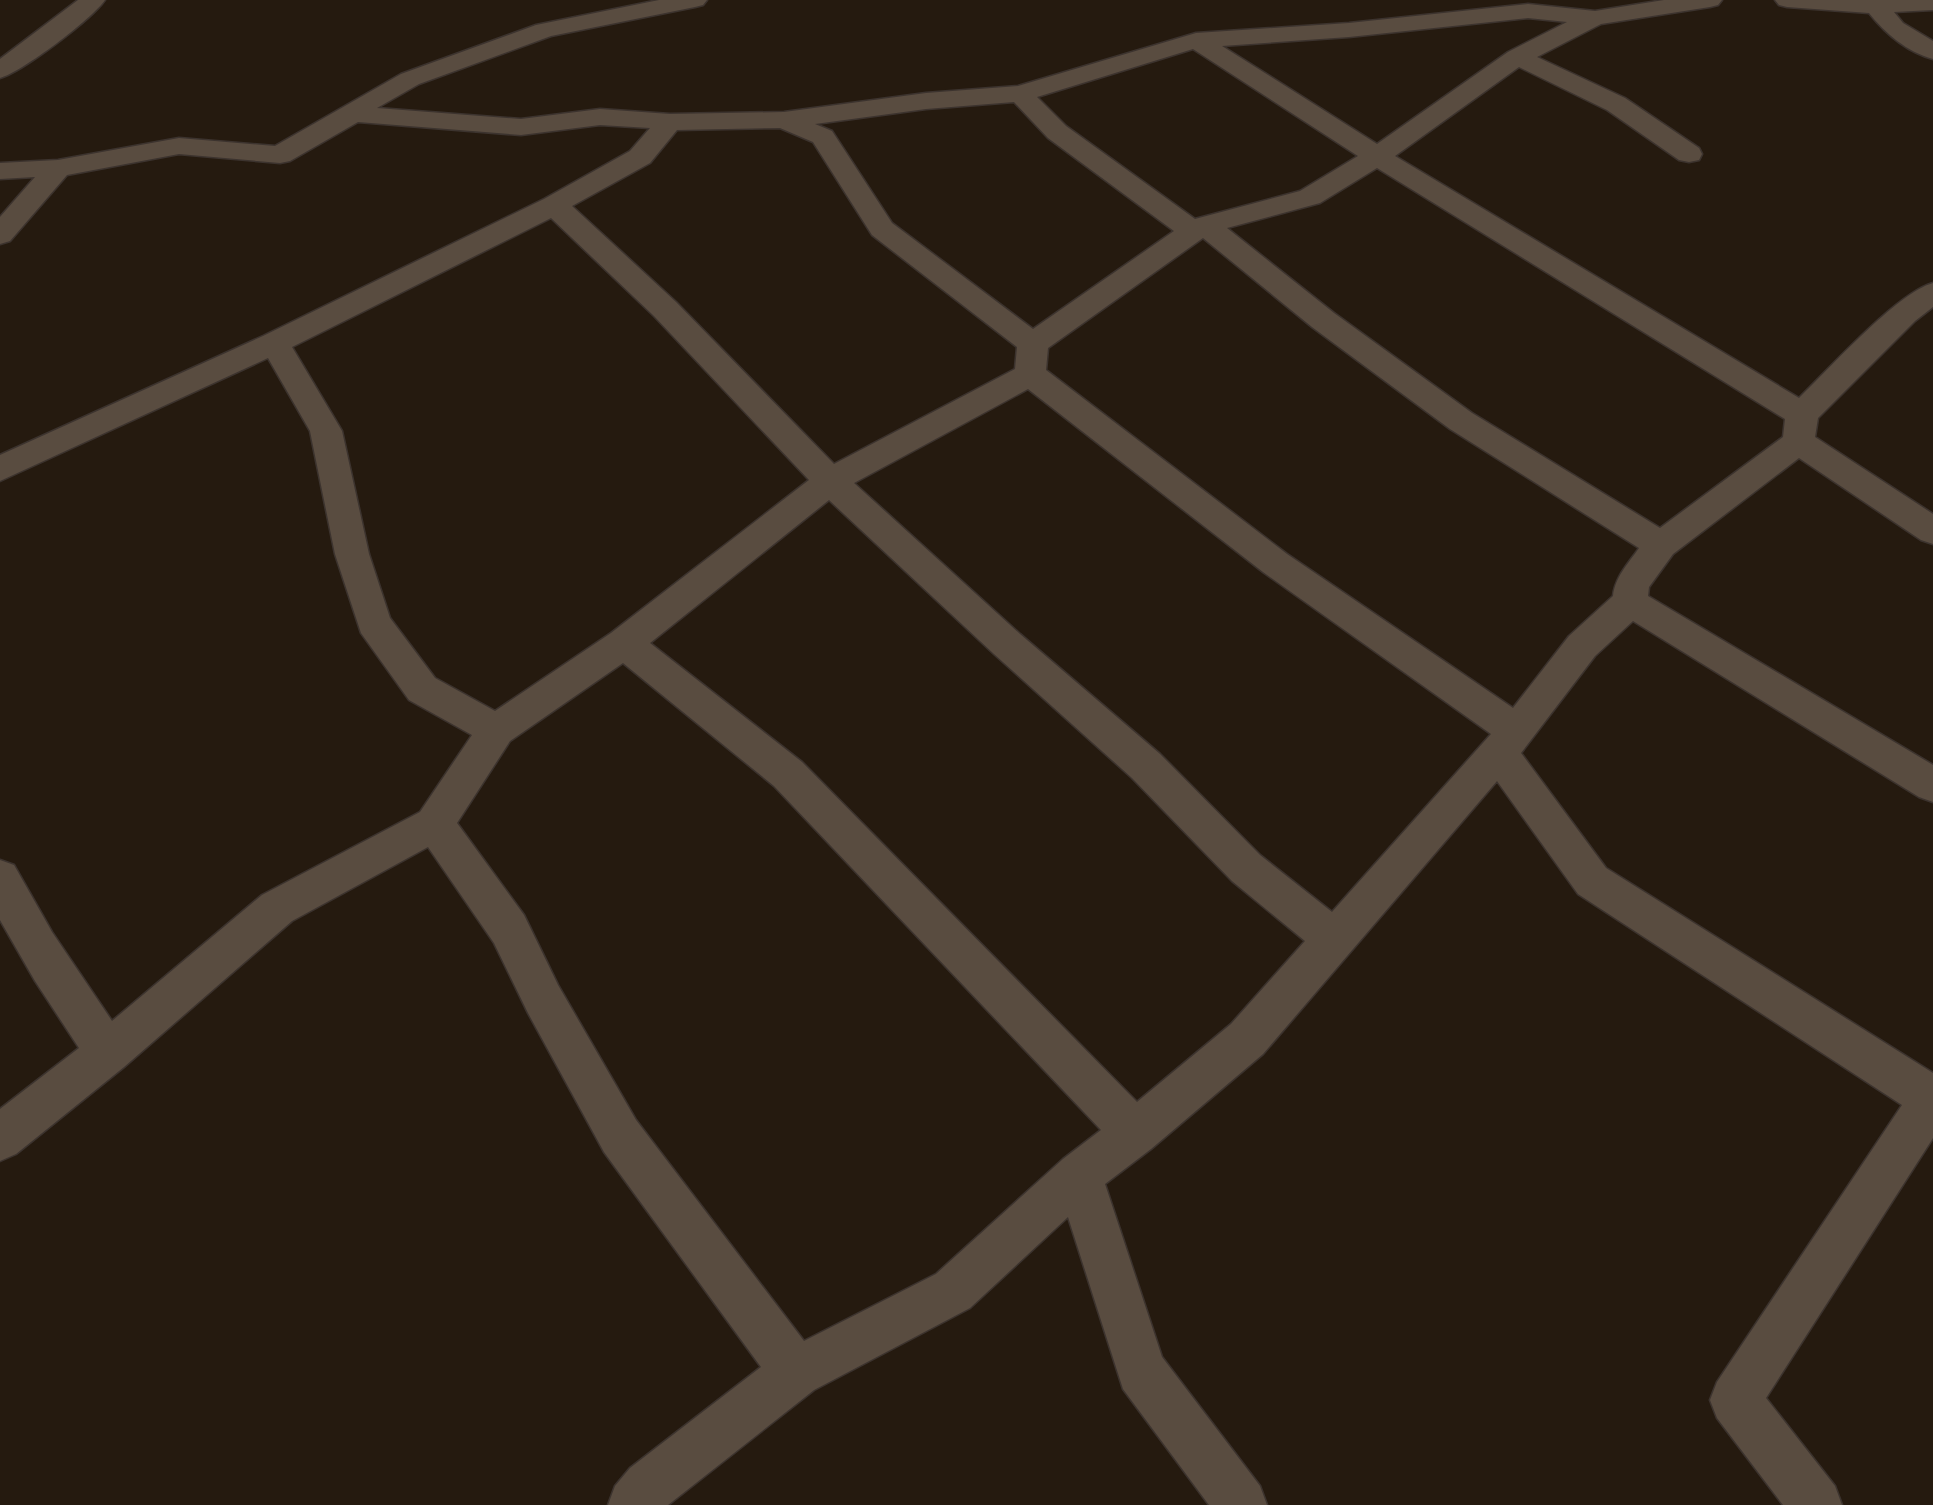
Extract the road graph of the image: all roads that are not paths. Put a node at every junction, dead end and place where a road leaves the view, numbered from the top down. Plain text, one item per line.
1 (93, 0) edge
2 (695, 0) edge
3 (1422, 0) edge
4 (1701, 0) edge
5 (1710, 0) edge
6 (1787, 0) edge
7 (1933, 3) edge
8 (653, 4) edge
9 (1876, 6) junction
10 (1595, 18) junction
11 (1441, 20) junction
12 (1196, 40) junction
13 (1933, 51) edge
14 (1517, 57) junction
15 (0, 70) edge
16 (1020, 94) junction
17 (353, 114) junction
18 (784, 120) junction
19 (670, 122) junction
20 (1689, 154) dead end
21 (1377, 156) junction
22 (58, 168) junction
23 (0, 171) edge
24 (554, 205) junction
25 (1199, 228) junction
26 (0, 235) edge
27 (1933, 293) edge
28 (1904, 314) junction
29 (1933, 331) edge
30 (274, 342) junction
31 (1032, 359) junction
32 (1800, 428) junction
33 (0, 469) edge
34 (830, 481) junction
35 (1933, 531) edge
36 (1661, 545) junction
37 (1630, 602) junction
38 (624, 643) junction
39 (497, 730) junction
40 (1507, 741) junction
41 (1933, 785) edge
42 (434, 824) junction
43 (0, 878) edge
44 (1334, 939) junction
45 (108, 1052) junction
46 (1933, 1099) edge
47 (1135, 1133) junction
48 (0, 1138) edge
49 (1079, 1175) junction
50 (796, 1372) junction
51 (634, 1505) edge
52 (1241, 1505) edge
53 (1816, 1505) edge

1 - 15 street
2 - 8 street
3 - 11 street
4 - 5 street
4 - 10 street
6 - 9 street
7 - 9 street
8 - 17 street
9 - 13 street
10 - 11 street
10 - 14 street
11 - 12 street
12 - 16 street
12 - 21 street
14 - 20 street
14 - 21 street
16 - 18 street
16 - 25 street
17 - 19 street
17 - 22 street
18 - 19 street
18 - 31 street
19 - 24 street
21 - 25 street
21 - 32 street
22 - 23 street
22 - 26 street
24 - 30 street
24 - 34 street
25 - 31 street
25 - 36 street
27 - 28 street
28 - 29 street
28 - 32 street
30 - 33 street
30 - 39 street
31 - 34 street
31 - 40 street
32 - 35 street
32 - 36 street
34 - 38 street
34 - 44 street
36 - 37 street
37 - 40 street
37 - 41 street
38 - 39 street
38 - 47 street
39 - 42 street
40 - 44 street
40 - 46 street
42 - 45 street
42 - 50 street
43 - 45 street
44 - 47 street
45 - 48 street
46 - 53 street
47 - 49 street
49 - 50 street
49 - 52 street
50 - 51 street

